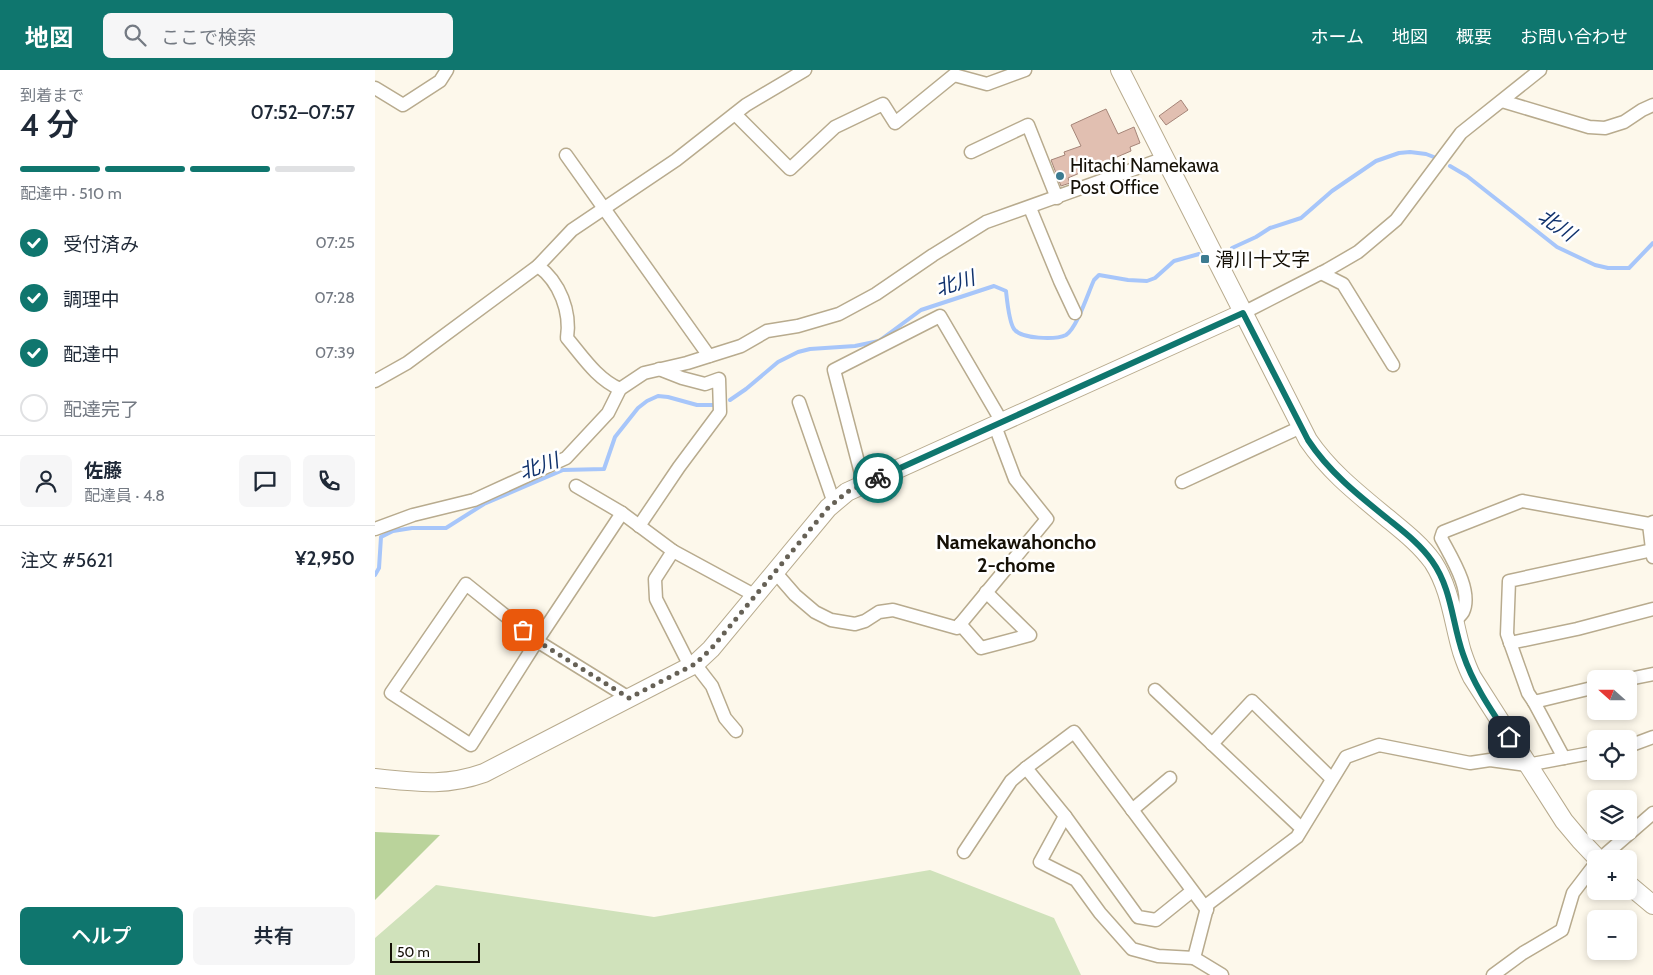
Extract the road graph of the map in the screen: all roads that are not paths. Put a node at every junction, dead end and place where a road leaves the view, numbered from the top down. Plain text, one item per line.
1 (447, 70) edge
2 (805, 70) edge
3 (1025, 70) edge
4 (1120, 70) edge
5 (1540, 70) edge
6 (375, 88) edge
7 (1501, 100) junction
8 (1653, 105) edge
9 (735, 114) junction
10 (971, 152) dead end
11 (566, 155) dead end
12 (1165, 158) junction
13 (1057, 198) junction
14 (604, 208) junction
15 (1029, 208) junction
16 (538, 266) junction
17 (1321, 273) junction
18 (1075, 313) dead end
19 (1243, 313) junction
20 (709, 356) junction
21 (1393, 365) dead end
22 (659, 369) junction
23 (375, 381) edge
24 (620, 389) junction
25 (799, 402) dead end
26 (998, 424) junction
27 (1301, 427) junction
28 (1182, 482) dead end
29 (864, 485) junction
30 (577, 486) dead end
31 (834, 503) junction
32 (622, 514) junction
33 (1651, 523) edge
34 (639, 526) junction
35 (375, 529) edge
36 (673, 550) junction
37 (1653, 553) edge
38 (775, 572) junction
39 (986, 592) junction
40 (756, 596) junction
41 (1653, 609) edge
42 (1455, 621) junction
43 (960, 624) junction
44 (537, 641) junction
45 (1510, 643) junction
46 (693, 665) junction
47 (1653, 674) edge
48 (1637, 678) edge
49 (1587, 689) edge
50 (1155, 690) dead end
51 (629, 698) junction
52 (1533, 702) junction
53 (736, 731) dead end
54 (1653, 737) edge
55 (1637, 743) edge
56 (1212, 744) junction
57 (1587, 754) edge
58 (1563, 758) junction
59 (1527, 765) junction
60 (1026, 768) junction
61 (375, 778) edge
62 (1170, 778) dead end
63 (1332, 779) junction
64 (1132, 810) junction
65 (1653, 812) edge
66 (1065, 816) junction
67 (1298, 825) dead end
68 (1590, 850) edge
69 (1609, 850) edge
70 (963, 852) dead end
71 (1587, 875) edge
72 (1193, 891) junction
73 (1637, 892) edge
74 (1653, 906) edge
75 (1207, 910) junction
76 (1194, 958) junction
77 (1222, 975) edge
78 (1493, 975) edge

1 - 6 street
2 - 9 street
3 - 9 street
4 - 12 street
5 - 7 street
7 - 8 street
7 - 17 street
9 - 14 street
10 - 13 street
11 - 14 street
12 - 13 street
12 - 19 street
13 - 15 street
14 - 16 street
14 - 20 street
15 - 18 street
15 - 20 street
16 - 23 street
16 - 24 street
17 - 19 street
17 - 21 street
19 - 26 street
19 - 27 street
20 - 22 street
22 - 24 street
22 - 34 street
24 - 35 street
25 - 31 street
26 - 29 street
26 - 29 street
26 - 39 street
27 - 28 street
27 - 42 street
29 - 31 street
30 - 32 street
31 - 38 street
32 - 34 street
32 - 44 street
33 - 37 street
33 - 42 street
34 - 36 street
36 - 40 street
36 - 46 street
37 - 45 street
38 - 40 street
38 - 43 street
39 - 43 street
39 - 43 street
40 - 46 street
41 - 45 street
42 - 59 street
44 - 44 street
44 - 51 street
45 - 52 street
46 - 51 street
46 - 53 street
47 - 48 street
49 - 52 street
50 - 56 street
51 - 61 street
52 - 58 street
54 - 55 street
56 - 63 street
56 - 67 street
57 - 58 street
58 - 59 street
59 - 63 street
59 - 68 street
60 - 64 street
60 - 66 street
60 - 70 street
62 - 64 street
63 - 75 street
64 - 72 street
65 - 69 street
66 - 72 street
66 - 76 street
71 - 78 street
72 - 75 street
73 - 74 street
75 - 76 street
76 - 77 street

